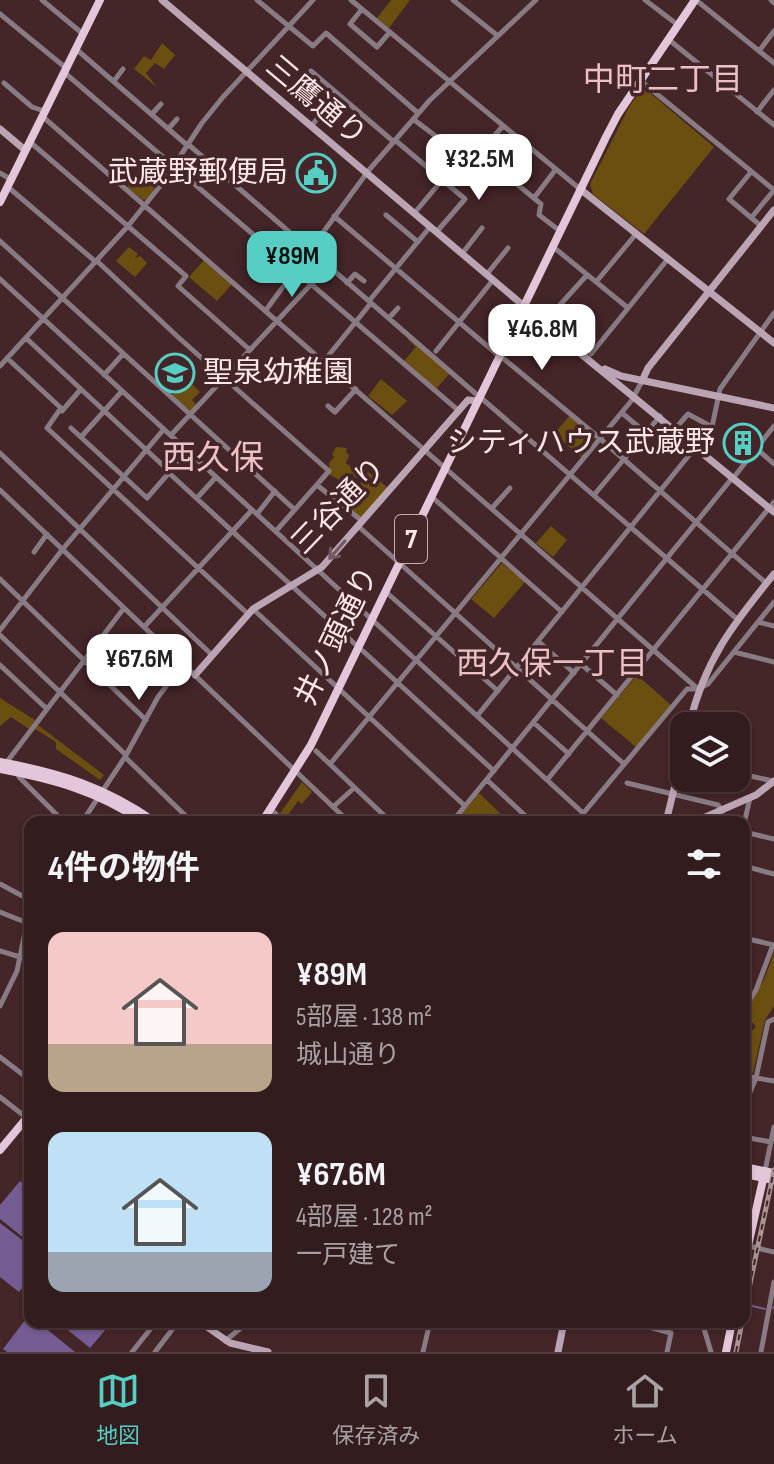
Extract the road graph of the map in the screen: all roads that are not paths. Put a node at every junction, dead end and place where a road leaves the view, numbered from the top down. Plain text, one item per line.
1 (42, 0) edge
2 (100, 0) edge
3 (162, 0) edge
4 (257, 0) edge
5 (313, 0) edge
6 (351, 0) edge
7 (453, 0) edge
8 (536, 0) edge
9 (645, 0) edge
10 (695, 0) edge
11 (362, 9) junction
12 (0, 14) edge
13 (678, 25) junction
14 (288, 26) junction
15 (774, 31) edge
16 (390, 32) junction
17 (83, 34) junction
18 (498, 36) junction
19 (668, 39) junction
20 (76, 49) junction
21 (759, 51) junction
22 (774, 63) edge
23 (123, 69) dead end
24 (65, 70) junction
25 (311, 71) dead end
26 (245, 72) junction
27 (640, 80) junction
28 (114, 81) junction
29 (450, 81) junction
30 (4, 83) dead end
31 (774, 90) edge
32 (337, 93) junction
33 (161, 104) dead end
34 (757, 112) junction
35 (42, 113) junction
36 (418, 113) junction
37 (152, 114) junction
38 (177, 119) dead end
39 (413, 119) junction
40 (313, 124) dead end
41 (774, 125) edge
42 (503, 126) junction
43 (169, 128) junction
44 (0, 129) edge
45 (394, 141) junction
46 (189, 145) junction
47 (27, 146) junction
48 (479, 153) junction
49 (174, 167) junction
50 (556, 169) junction
51 (751, 172) junction
52 (0, 173) edge
53 (366, 174) junction
54 (442, 180) junction
55 (9, 183) junction
56 (580, 189) junction
57 (774, 190) edge
58 (534, 198) junction
59 (0, 202) edge
60 (145, 206) junction
61 (417, 210) dead end
62 (774, 210) edge
63 (386, 215) dead end
64 (334, 216) junction
65 (751, 218) junction
66 (128, 226) junction
67 (761, 226) junction
68 (435, 228) junction
69 (482, 228) dead end
70 (560, 231) junction
71 (636, 234) junction
72 (0, 241) edge
73 (418, 242) junction
74 (508, 248) dead end
75 (465, 250) dead end
76 (557, 250) dead end
77 (310, 251) junction
78 (667, 260) junction
79 (97, 262) junction
80 (328, 266) junction
81 (396, 268) junction
82 (295, 271) junction
83 (587, 275) junction
84 (490, 276) junction
85 (0, 279) edge
86 (364, 281) dead end
87 (596, 282) junction
88 (347, 283) junction
89 (311, 284) junction
90 (709, 290) junction
91 (326, 297) junction
92 (63, 299) junction
93 (370, 302) junction
94 (524, 304) junction
95 (319, 306) dead end
96 (398, 308) dead end
97 (628, 308) junction
98 (266, 310) junction
99 (774, 313) edge
100 (549, 317) dead end
101 (389, 318) junction
102 (44, 319) junction
103 (277, 321) junction
104 (459, 322) junction
105 (356, 323) junction
106 (760, 331) junction
107 (26, 338) junction
108 (774, 343) edge
109 (250, 350) junction
110 (436, 351) dead end
111 (123, 354) junction
112 (591, 354) dead end
113 (317, 355) junction
114 (7, 358) junction
115 (502, 358) junction
116 (324, 361) junction
117 (595, 364) junction
118 (0, 366) edge
119 (104, 375) junction
120 (299, 375) dead end
121 (224, 377) junction
122 (642, 381) junction
123 (81, 389) junction
124 (356, 389) junction
125 (122, 391) junction
126 (635, 396) junction
127 (719, 396) junction
128 (478, 397) junction
129 (328, 406) dead end
130 (774, 408) edge
131 (61, 411) junction
132 (104, 411) junction
133 (459, 411) junction
134 (622, 413) junction
135 (190, 415) junction
136 (660, 416) junction
137 (774, 426) edge
138 (712, 427) junction
139 (71, 428) dead end
140 (164, 429) junction
141 (675, 429) junction
142 (646, 433) junction
143 (171, 435) junction
144 (81, 437) junction
145 (600, 439) junction
146 (696, 447) junction
147 (756, 448) junction
148 (146, 450) junction
149 (425, 450) junction
150 (188, 451) junction
151 (0, 453) edge
152 (624, 460) junction
153 (774, 464) edge
154 (446, 468) junction
155 (169, 472) junction
156 (570, 474) junction
157 (123, 476) junction
158 (216, 477) junction
159 (733, 477) junction
160 (317, 485) junction
161 (510, 488) dead end
162 (112, 489) junction
163 (0, 490) edge
164 (14, 491) dead end
165 (275, 491) junction
166 (660, 491) junction
167 (594, 495) junction
168 (7, 497) junction
169 (432, 497) junction
170 (197, 498) junction
171 (773, 507) edge
172 (492, 508) junction
173 (294, 509) junction
174 (254, 512) junction
175 (696, 522) junction
176 (360, 524) junction
177 (631, 527) junction
178 (79, 529) junction
179 (233, 531) junction
180 (276, 531) junction
181 (47, 534) junction
182 (522, 534) junction
183 (62, 550) junction
184 (34, 552) dead end
185 (732, 554) junction
186 (502, 558) junction
187 (667, 558) junction
188 (400, 563) junction
189 (198, 568) junction
190 (318, 569) junction
191 (774, 574) edge
192 (0, 579) edge
193 (766, 583) junction
194 (292, 585) junction
195 (582, 587) junction
196 (703, 590) junction
197 (386, 592) junction
198 (22, 601) junction
199 (774, 602) edge
200 (162, 607) junction
201 (124, 608) junction
202 (250, 612) junction
203 (562, 612) junction
204 (456, 613) junction
205 (618, 618) junction
206 (737, 619) junction
207 (372, 620) junction
208 (758, 622) junction
209 (774, 626) edge
210 (144, 627) junction
211 (0, 632) edge
212 (436, 637) junction
213 (538, 641) junction
214 (355, 644) dead end
215 (654, 650) junction
216 (363, 651) dead end
217 (734, 652) junction
218 (212, 655) junction
219 (85, 660) junction
220 (416, 660) junction
221 (774, 662) edge
222 (581, 664) junction
223 (0, 665) edge
224 (182, 665) junction
225 (516, 668) junction
226 (574, 673) junction
227 (195, 675) junction
228 (398, 683) junction
229 (338, 689) junction
230 (698, 689) junction
231 (498, 691) junction
232 (60, 692) junction
233 (617, 695) junction
234 (552, 700) junction
235 (47, 709) junction
236 (692, 712) edge
237 (477, 716) junction
238 (369, 717) junction
239 (146, 720) junction
240 (534, 723) junction
241 (588, 732) junction
242 (513, 749) junction
243 (316, 751) dead end
244 (569, 754) junction
245 (126, 756) junction
246 (330, 764) junction
247 (624, 764) junction
248 (2, 767) edge
249 (296, 771) junction
250 (494, 771) junction
251 (750, 776) edge
252 (19, 777) dead end
253 (487, 780) junction
254 (547, 780) junction
255 (774, 781) edge
256 (627, 783) dead end
257 (354, 788) junction
258 (674, 792) edge
259 (101, 794) junction
260 (673, 795) junction
261 (750, 797) junction
262 (465, 806) junction
263 (333, 807) junction
264 (271, 809) junction
265 (723, 811) junction
266 (583, 813) junction
267 (58, 816) edge
268 (86, 816) edge
269 (134, 816) edge
270 (143, 816) edge
271 (186, 816) edge
272 (266, 816) edge
273 (278, 816) edge
274 (343, 816) edge
275 (384, 816) edge
276 (457, 816) edge
277 (526, 816) edge
278 (581, 816) edge
279 (668, 816) edge
280 (710, 816) edge
281 (746, 816) edge
282 (750, 833) edge
283 (774, 839) edge
284 (750, 868) edge
285 (774, 874) edge
286 (0, 884) edge
287 (24, 897) edge
288 (0, 912) edge
289 (24, 922) edge
290 (24, 928) edge
291 (750, 939) edge
292 (773, 945) edge
293 (0, 951) edge
294 (19, 957) junction
295 (24, 958) edge
296 (750, 1000) edge
297 (1, 1004) edge
298 (774, 1019) edge
299 (0, 1057) edge
300 (24, 1075) edge
301 (750, 1076) edge
302 (756, 1078) junction
303 (774, 1081) edge
304 (750, 1092) edge
305 (0, 1097) edge
306 (24, 1113) edge
307 (24, 1121) edge
308 (774, 1127) edge
309 (750, 1138) edge
310 (771, 1142) junction
311 (0, 1150) edge
312 (767, 1174) edge
313 (774, 1180) edge
314 (750, 1231) edge
315 (750, 1246) edge
316 (774, 1252) edge
317 (774, 1282) edge
318 (151, 1328) edge
319 (173, 1328) edge
320 (208, 1328) edge
321 (241, 1328) edge
322 (429, 1328) edge
323 (563, 1328) edge
324 (652, 1328) edge
325 (704, 1328) edge
326 (731, 1328) edge
327 (210, 1330) joint
328 (225, 1341) junction
329 (245, 1350) edge
330 (132, 1352) edge
331 (155, 1352) edge
332 (268, 1352) edge
333 (423, 1352) edge
334 (558, 1352) edge
335 (667, 1352) edge
336 (711, 1352) edge
337 (726, 1352) edge
338 (761, 1352) edge

1 - 17 street
2 - 17 main road
3 - 26 street, 三鷹通り
4 - 14 street
5 - 14 street
6 - 11 street
7 - 18 street
8 - 18 street
9 - 13 street
10 - 13 main road, 井ノ頭通り / 7
10 - 21 street
11 - 16 street
11 - 16 street
12 - 24 street
13 - 19 main road, 井ノ頭通り / 7
14 - 26 street
14 - 36 street
15 - 21 street
16 - 29 street
17 - 20 main road
18 - 29 street
19 - 27 main road, 井ノ頭通り / 7
19 - 34 street
20 - 24 main road
20 - 28 street
21 - 22 street
23 - 28 street
24 - 35 main road
24 - 49 street
25 - 32 street
26 - 46 street
26 - 53 street, 三鷹通り
27 - 51 street
27 - 56 main road, 井ノ頭通り / 7
28 - 37 street
29 - 36 street
29 - 42 street
30 - 35 street
31 - 34 street
32 - 40 street
32 - 45 street
33 - 37 street
34 - 41 street
35 - 47 main road
35 - 60 street
36 - 39 street
37 - 43 street
38 - 43 street
39 - 45 street
39 - 48 street
42 - 48 street
42 - 50 street
43 - 46 street
44 - 47 street
45 - 53 street
45 - 54 street
46 - 49 street
46 - 77 street
47 - 55 main road
47 - 66 street
48 - 58 street
49 - 60 street
49 - 82 street
50 - 56 street
50 - 58 street
51 - 57 street
51 - 65 street
52 - 55 street
53 - 64 street
53 - 68 street, 三鷹通り
54 - 61 street
54 - 68 street
55 - 59 main road
55 - 79 street
56 - 70 main road, 井ノ頭通り / 7
56 - 71 street
57 - 65 street
58 - 70 street
60 - 66 street
60 - 98 street
62 - 67 street
63 - 73 street
64 - 77 street
64 - 81 street
65 - 67 street
66 - 79 street
66 - 109 street
67 - 90 street
68 - 73 street
68 - 84 street, 三鷹通り
69 - 75 street
70 - 94 main road, 井ノ頭通り / 7
71 - 78 street
71 - 87 street
72 - 92 street
73 - 81 street
74 - 84 street
76 - 83 street
77 - 80 street
77 - 82 street
78 - 90 street
78 - 97 street
79 - 92 street
79 - 121 street
80 - 88 street
80 - 89 street
81 - 93 street
81 - 104 street
82 - 89 street
82 - 98 street
83 - 87 street
83 - 100 street
84 - 94 street, 三鷹通り
84 - 104 street
85 - 102 street
86 - 88 street
87 - 97 street
88 - 93 street
89 - 91 street
89 - 103 street
90 - 106 street
90 - 122 street
91 - 95 street
91 - 105 street
92 - 102 street
92 - 111 street
93 - 101 street
93 - 105 street
94 - 115 main road, 井ノ頭通り / 7
94 - 117 street, 三鷹通り
96 - 101 street
97 - 112 street
98 - 103 street
99 - 106 street
101 - 128 street
102 - 107 street
102 - 119 street
103 - 109 street
103 - 113 street
104 - 110 street
104 - 115 street
105 - 116 street
105 - 133 street
106 - 108 street
106 - 127 street
107 - 114 street
107 - 123 street
109 - 121 street
111 - 119 street
111 - 135 street
113 - 116 street
113 - 120 street
114 - 118 street
114 - 131 street
115 - 128 main road, 井ノ頭通り / 7
115 - 145 street
116 - 124 street
117 - 122 street
117 - 126 street, 三鷹通り
119 - 125 street
121 - 135 street
121 - 160 street
122 - 126 street
122 - 127 street
123 - 131 street
123 - 132 street
124 - 129 street
124 - 149 street
125 - 132 street
125 - 140 street
126 - 134 street
126 - 136 street, 三鷹通り
127 - 130 street
127 - 138 street
128 - 133 street, 三谷通り
128 - 154 main road, 井ノ頭通り / 7
128 - 156 street
131 - 162 street
132 - 144 street
132 - 148 street
133 - 149 street, 三谷通り
134 - 142 street
134 - 145 street
135 - 143 street
135 - 165 street
136 - 141 street, 三鷹通り
136 - 142 street
137 - 147 street
138 - 141 street
138 - 146 street
139 - 144 street
140 - 143 street
140 - 148 street
141 - 146 street, 三鷹通り
142 - 152 street
143 - 150 street
144 - 157 street
145 - 152 street
145 - 156 street
146 - 159 street, 三鷹通り
146 - 166 street
147 - 153 street
147 - 159 street
148 - 155 street
148 - 157 street
149 - 154 street
149 - 176 street, 三谷通り
150 - 155 street
150 - 158 street
151 - 178 street
152 - 166 street
152 - 167 street
154 - 169 main road, 井ノ頭通り / 7
154 - 172 street
155 - 157 street
155 - 170 street
156 - 167 street
156 - 182 street
157 - 162 street
158 - 170 street
158 - 174 street
159 - 171 street, 三鷹通り
159 - 175 street
160 - 173 street
160 - 176 street
161 - 172 street
162 - 178 street
162 - 189 street
163 - 168 street
164 - 168 street
165 - 173 street
165 - 174 street
166 - 175 street
166 - 177 street
167 - 177 street
168 - 181 street
169 - 186 street
169 - 188 main road, 井ノ頭通り / 7
170 - 179 street
171 - 185 street
172 - 182 street
173 - 180 street
174 - 179 street
174 - 180 street
175 - 185 street
175 - 187 street
176 - 188 street
176 -> 190 street, 三谷通り
177 - 187 street
177 - 195 street
178 - 183 street
178 - 200 street
179 - 189 street
179 - 194 street
180 - 190 street
181 - 183 street
181 - 184 street
182 - 186 street
182 - 195 street
183 - 198 street
183 - 201 street
185 - 193 street
185 - 196 street
186 - 203 street
186 - 204 street
187 - 196 street
187 - 205 street
188 - 197 main road, 井ノ頭通り / 7
188 - 204 street
189 - 200 street
189 - 202 street
190 - 194 street, 三谷通り
190 - 207 street
191 - 193 street
192 - 198 street
193 - 206 street
194 - 202 street, 三谷通り
194 - 214 street
195 - 203 street
195 - 205 street
196 - 206 street
196 - 215 street
197 - 207 main road, 井ノ頭通り / 7
197 - 212 street
198 - 211 street
198 - 219 street
199 - 208 street
200 - 210 street
200 - 218 street
201 - 210 street
201 - 219 street
202 - 218 street, 三谷通り
202 - 229 street
203 - 213 street
204 - 212 street
204 - 225 street
205 - 215 street
205 - 222 street
206 - 230 street
207 - 220 street
207 - 229 main road, 井ノ頭通り / 7
208 - 209 street
208 - 217 street
210 - 224 street
211 - 232 street
212 - 220 street
212 - 231 street
213 - 225 street
213 - 226 street
215 - 230 street
215 - 233 street
216 - 228 street
217 - 221 street
217 - 230 street
218 - 227 street, 三谷通り
219 - 232 street
219 - 239 street
220 - 228 street
220 - 237 street
222 - 226 street
222 - 233 street
223 - 235 street
224 - 227 street
224 - 239 street
225 - 231 street
225 - 234 street
226 - 234 street
227 - 249 street
228 - 238 street
228 - 250 street
229 - 238 street
229 - 249 main road, 井ノ頭通り / 7
230 - 236 street
230 - 247 street
231 - 237 street
232 - 235 street
232 - 245 street
233 - 241 street
234 - 240 street
234 - 241 street
235 - 248 street
237 - 242 street
238 - 246 street
238 - 262 street
239 - 245 street
240 - 242 street
240 - 244 street
241 - 244 street
241 - 247 street
242 - 250 street
242 - 254 street
243 - 246 street
244 - 254 street
245 - 259 street
245 - 271 street
246 - 257 street
247 - 266 street
248 - 259 main road
249 - 263 street
249 - 264 main road, 井ノ頭通り / 7
250 - 253 street
251 - 255 street
252 - 267 street
253 - 262 street
253 - 277 street
254 - 266 street
255 - 261 street
256 - 260 street
257 - 263 street
257 - 275 street
258 - 260 street
259 - 268 street
259 - 269 main road
259 - 270 main road
260 - 265 street
260 - 279 street
261 - 265 street
261 - 281 street
262 - 276 street
263 - 274 street
264 - 272 main road, 井ノ頭通り / 7
264 - 273 street
265 - 280 street
266 - 278 street
282 - 283 street
284 - 285 street
286 - 287 street
288 - 289 street
290 - 294 street
291 - 292 street
292 - 296 street
293 - 294 street
294 - 295 street
294 - 297 street
298 - 302 street
299 - 300 street
301 - 302 street
302 - 303 street
302 - 304 street
305 - 306 street
307 - 311 main road
308 - 310 street
309 - 310 street
310 - 312 street
312 - 313 main road
312 - 314 main road
315 - 316 street
317 - 338 street
318 - 330 street
319 - 331 street
320 - 327 street
321 - 328 street
322 - 333 street
323 - 334 street
324 - 335 street
325 - 336 street
326 - 337 main road
327 - 328 street
328 - 329 street
329 - 332 street

